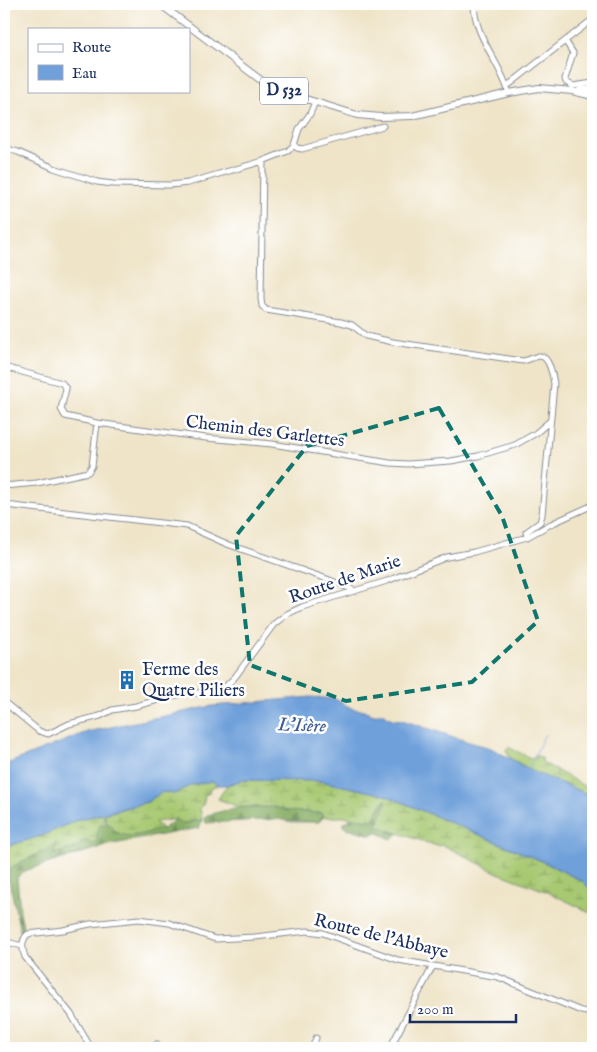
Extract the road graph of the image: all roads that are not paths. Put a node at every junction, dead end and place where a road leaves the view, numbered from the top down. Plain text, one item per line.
1 (160, 4) edge
2 (474, 4) edge
3 (593, 19) edge
4 (566, 42) junction
5 (593, 83) edge
6 (506, 85) junction
7 (593, 89) edge
8 (572, 91) junction
9 (509, 93) junction
10 (593, 96) edge
11 (315, 102) junction
12 (383, 126) dead end
13 (294, 145) junction
14 (4, 148) edge
15 (263, 161) junction
16 (4, 367) edge
17 (550, 421) junction
18 (97, 423) junction
19 (4, 486) edge
20 (4, 503) edge
21 (593, 505) edge
22 (527, 537) junction
23 (356, 591) junction
24 (4, 702) edge
25 (4, 941) edge
26 (22, 946) junction
27 (432, 966) junction
28 (593, 1013) edge
29 (316, 1038) dead end
30 (91, 1048) edge
31 (312, 1048) edge
32 (390, 1048) edge

1 - 11 main road, D 532
2 - 6 street
3 - 4 street
4 - 5 street
4 - 6 street
6 - 9 street
7 - 8 main road, D 532
8 - 9 main road, D 532
8 - 10 main road, D 532
9 - 11 main road, D 532
11 - 13 street
12 - 13 street
13 - 15 street
14 - 15 street
15 - 17 street
16 - 18 street, Chemin des Garlettes
17 - 18 street, Chemin des Garlettes
17 - 22 street
18 - 19 street
20 - 23 street
21 - 22 street, Route de Marie
22 - 23 street, Route de Marie
23 - 24 street, Route de Marie
25 - 26 street
26 - 27 street, Route de l'Abbaye
26 - 30 street
27 - 28 street, Route de l'Abbaye
27 - 32 street
29 - 31 street

